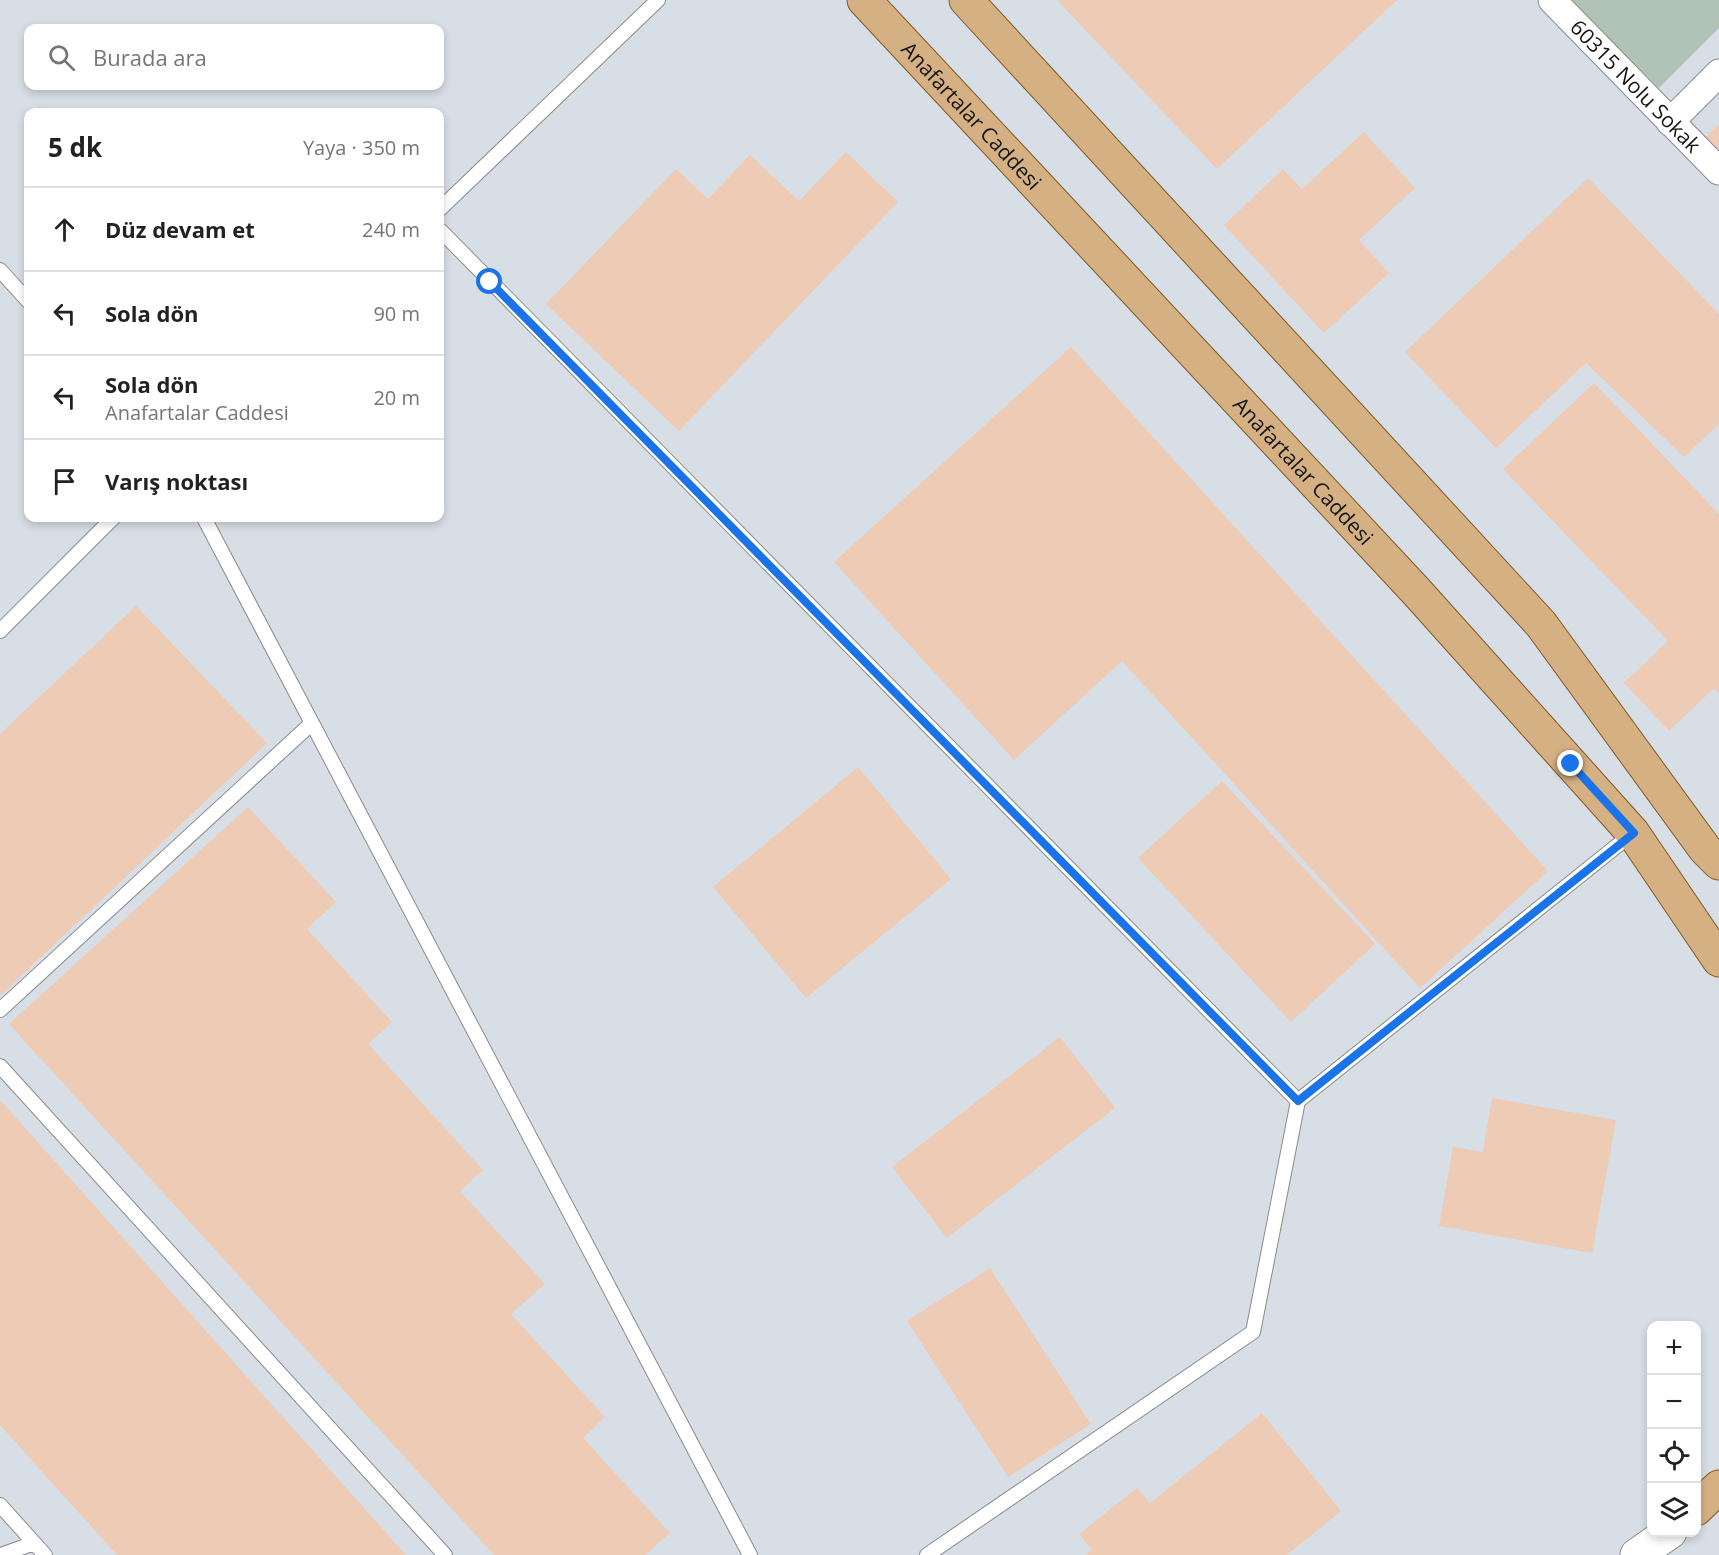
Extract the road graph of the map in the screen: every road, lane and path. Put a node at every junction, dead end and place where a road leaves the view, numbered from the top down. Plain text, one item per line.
1 (658, 0) edge
2 (864, 0) edge
3 (966, 0) edge
4 (1552, 0) edge
5 (1719, 73) edge
6 (1671, 122) junction
7 (1719, 171) edge
8 (444, 205) edge
9 (444, 234) edge
10 (0, 270) edge
11 (24, 297) edge
12 (109, 522) edge
13 (206, 522) edge
14 (0, 631) edge
15 (312, 723) junction
16 (1634, 833) junction
17 (1719, 863) edge
18 (1719, 960) edge
19 (0, 1010) edge
20 (0, 1066) edge
21 (1298, 1101) junction
22 (1719, 1487) edge
23 (1719, 1500) edge
24 (1701, 1504) edge
25 (0, 1505) edge
26 (1701, 1512) edge
27 (1664, 1537) edge
28 (34, 1543) junction
29 (1, 1555) edge
30 (45, 1555) edge
31 (445, 1555) edge
32 (750, 1555) edge
33 (927, 1555) edge
34 (1637, 1555) edge

1 - 8 lane
2 - 16 main road, Anafartalar Caddesi
3 - 17 main road
4 - 6 street, 60315 Nolu Sokak
5 - 6 street
6 - 7 street, 60315 Nolu Sokak
9 - 21 lane
10 - 11 lane
12 - 14 lane
13 - 15 lane
15 - 19 lane
15 - 32 lane
16 - 18 main road, Anafartalar Caddesi
16 - 21 lane
20 - 31 lane
21 - 33 lane
22 - 24 main road
23 - 26 street
25 - 28 lane
27 - 34 street
28 - 29 lane
28 - 30 lane

